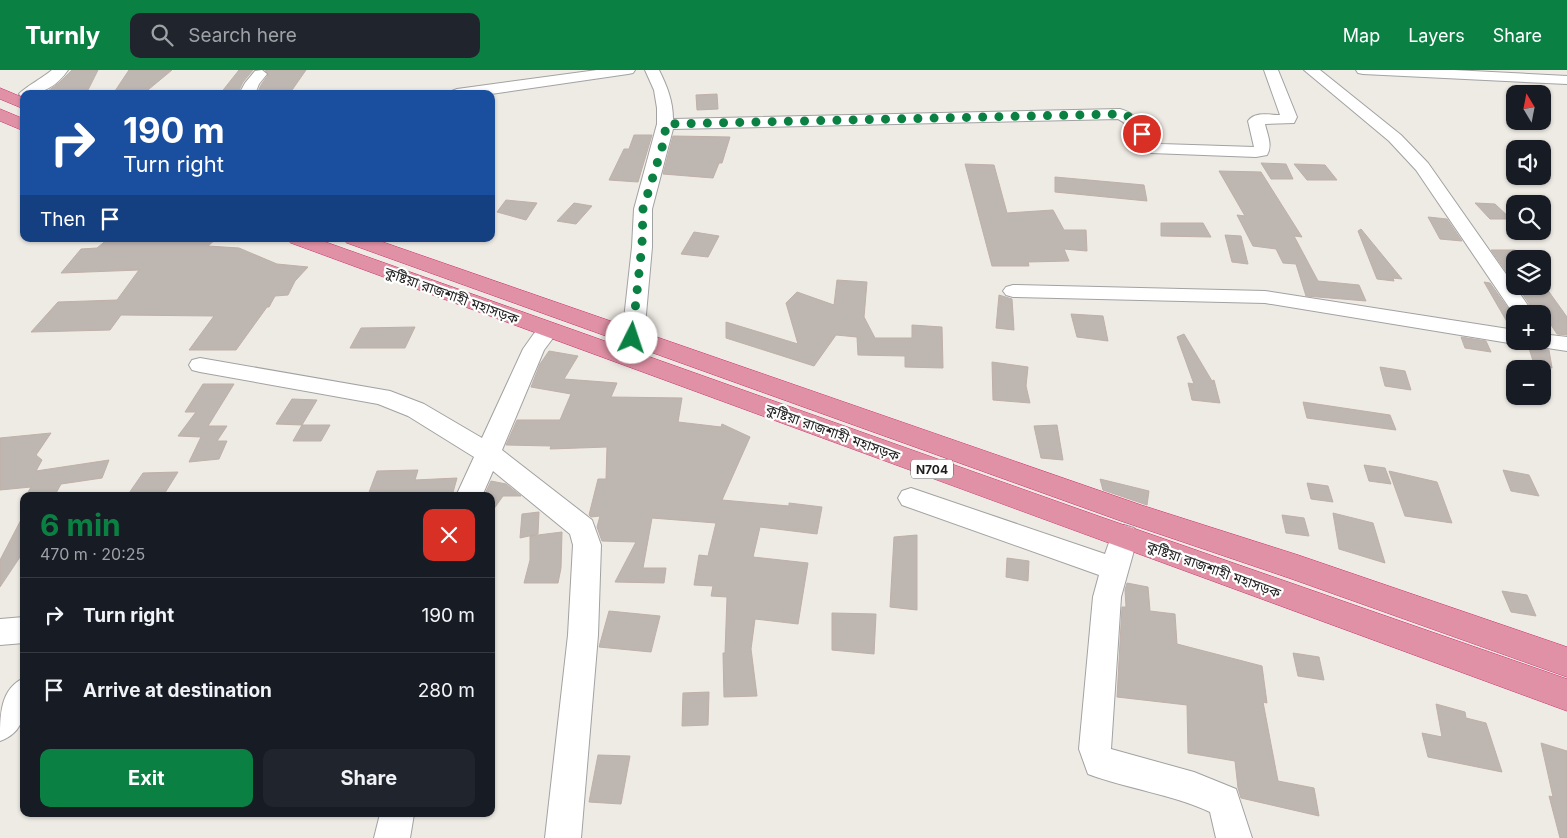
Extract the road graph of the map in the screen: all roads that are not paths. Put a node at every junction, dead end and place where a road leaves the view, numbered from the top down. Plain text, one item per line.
1 (61, 70) edge
2 (504, 70) edge
3 (628, 70) edge
4 (652, 70) edge
5 (1271, 70) edge
6 (1311, 70) edge
7 (1363, 70) edge
8 (260, 74) dead end
9 (1558, 76) edge
10 (506, 87) junction
11 (33, 90) edge
12 (249, 90) edge
13 (485, 90) edge
14 (0, 114) edge
15 (20, 124) edge
16 (666, 124) junction
17 (308, 242) edge
18 (361, 242) edge
19 (1013, 291) dead end
20 (480, 293) junction
21 (1518, 305) edge
22 (548, 330) junction
23 (1506, 336) edge
24 (632, 338) junction
25 (1551, 342) edge
26 (1567, 344) edge
27 (200, 365) dead end
28 (800, 408) junction
29 (489, 454) junction
30 (471, 492) edge
31 (911, 498) dead end
32 (1124, 536) junction
33 (1298, 568) junction
34 (1114, 569) junction
35 (1291, 598) junction
36 (20, 630) edge
37 (0, 632) edge
38 (1567, 662) edge
39 (1567, 695) edge
40 (20, 698) edge
41 (0, 726) edge
42 (396, 817) edge
43 (392, 838) edge
44 (563, 838) edge
45 (1234, 838) edge

1 - 11 street
2 - 10 street
3 - 10 street
4 - 16 street
5 - 16 street
6 - 21 street
7 - 9 street
8 - 12 street
10 - 13 street
14 - 15 highway
16 - 24 street
17 - 20 highway, কুষ্টিয়া রাজশাহী মহাসড়ক / N704
18 - 20 highway, কুষ্টিয়া রাজশাহী মহাসড়ক / N704
19 - 23 street
20 - 22 highway, কুষ্টিয়া রাজশাহী মহাসড়ক / N704
20 - 24 highway, কুষ্টিয়া রাজশাহী মহাসড়ক / N704
22 - 28 highway, কুষ্টিয়া রাজশাহী মহাসড়ক / N704
22 - 29 street
24 - 28 highway, কুষ্টিয়া রাজশাহী মহাসড়ক / N704
25 - 26 street
27 - 29 street
28 - 32 highway, কুষ্টিয়া রাজশাহী মহাসড়ক / N704
28 - 33 highway, কুষ্টিয়া রাজশাহী মহাসড়ক / N704
29 - 30 street
29 - 44 street
31 - 34 street
32 - 34 street
32 - 35 highway, কুষ্টিয়া রাজশাহী মহাসড়ক / N704
33 - 35 highway
33 - 38 highway, কুষ্টিয়া রাজশাহী মহাসড়ক / N704
34 - 45 street
35 - 39 highway, কুষ্টিয়া রাজশাহী মহাসড়ক / N704
36 - 37 street
40 - 41 street
42 - 43 street

